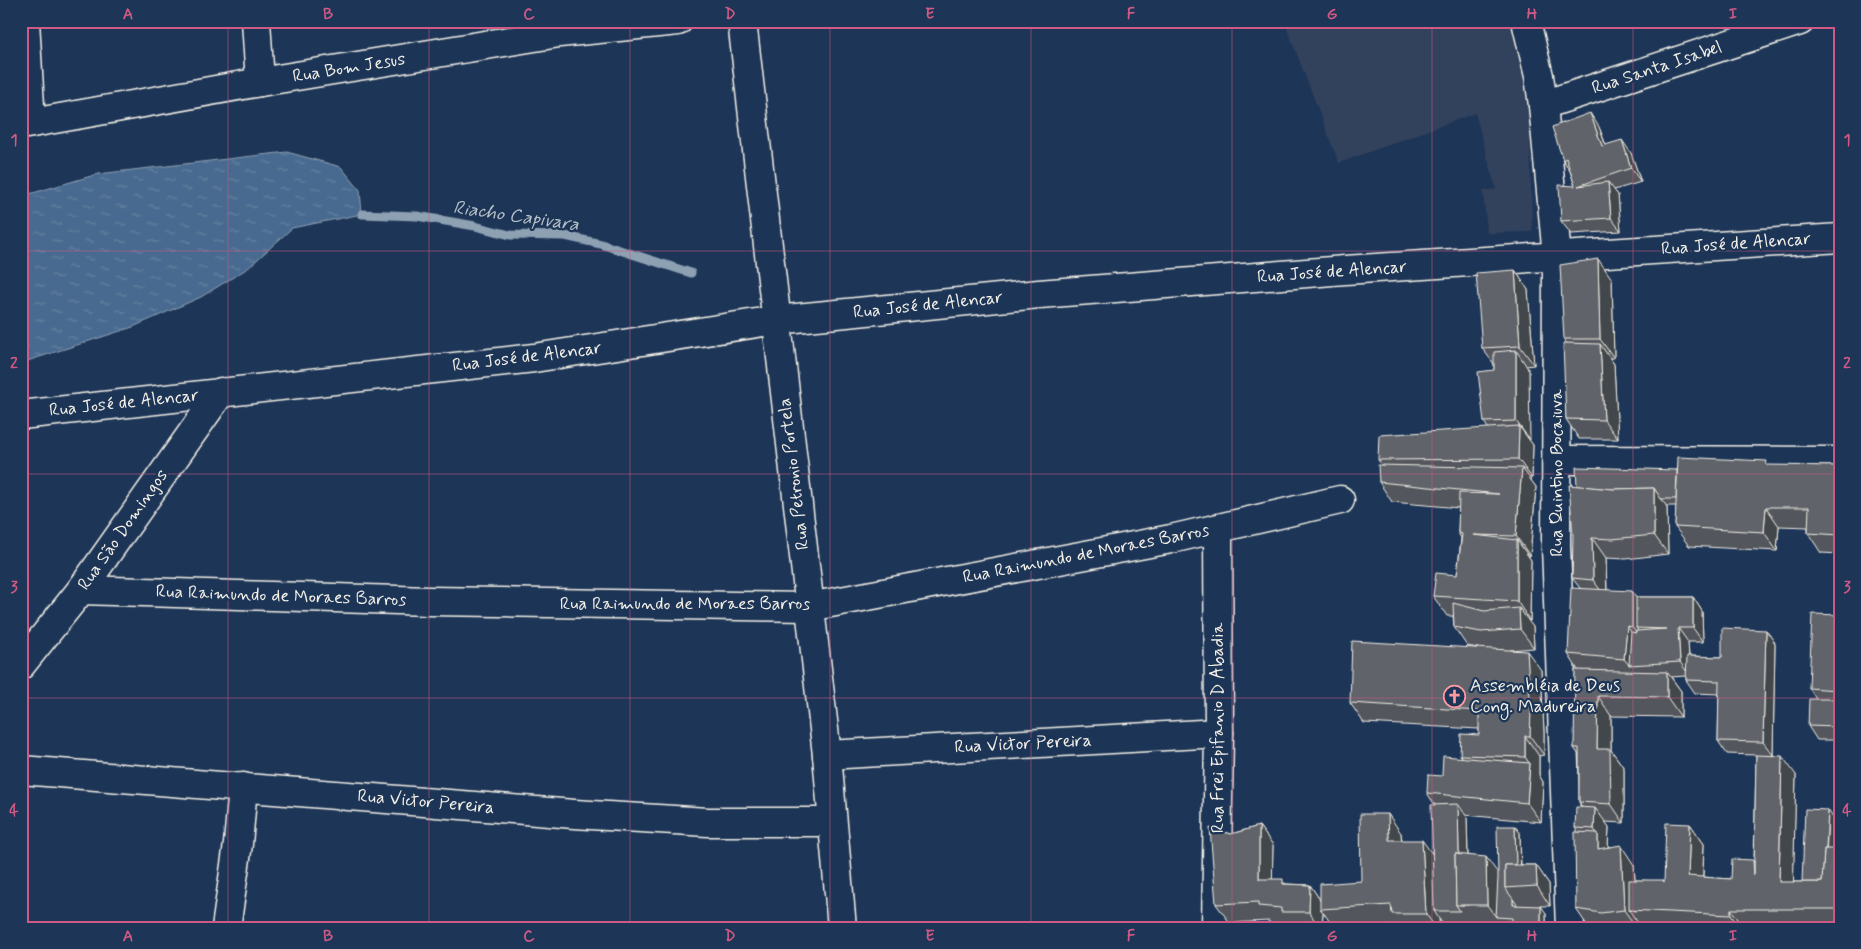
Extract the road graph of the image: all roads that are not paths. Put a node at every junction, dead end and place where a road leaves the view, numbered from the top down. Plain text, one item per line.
1 (25, 21) edge
2 (256, 21) edge
3 (678, 21) edge
4 (742, 21) edge
5 (1526, 21) edge
6 (1800, 21) edge
7 (260, 82) junction
8 (1543, 105) junction
9 (26, 124) edge
10 (1840, 238) edge
11 (1556, 257) junction
12 (776, 320) junction
13 (221, 392) junction
14 (21, 415) edge
15 (1558, 460) junction
16 (1840, 461) edge
17 (1340, 500) dead end
18 (1218, 529) junction
19 (81, 590) junction
20 (809, 607) junction
21 (21, 665) edge
22 (1219, 733) junction
23 (827, 755) junction
24 (21, 770) edge
25 (243, 787) junction
26 (832, 822) junction
27 (226, 928) edge
28 (842, 928) edge
29 (1216, 928) edge
30 (1570, 928) edge

1 - 9 street
2 - 7 street
3 - 7 street, Rua Bom Jesus
4 - 12 street, Rua Petronio Portela
5 - 8 street, Rua Quintino Bocaiuva
6 - 8 street, Rua Santa Isabel
7 - 9 street, Rua Bom Jesus
8 - 11 street, Rua Quintino Bocaiuva
10 - 11 street, Rua José de Alencar
11 - 12 street, Rua José de Alencar
11 - 15 street, Rua Quintino Bocaiuva
12 - 13 street, Rua José de Alencar
12 - 20 street, Rua Petronio Portela
13 - 14 street, Rua José de Alencar
13 - 19 street, Rua São Domingos
15 - 16 street
15 - 30 street, Rua Quintino Bocaiuva
17 - 18 street, Rua Raimundo de Moraes Barros
18 - 20 street, Rua Raimundo de Moraes Barros
18 - 22 street, Rua Frei Epifanio D Abadia
19 - 20 street, Rua Raimundo de Moraes Barros
19 - 21 street, Rua São Domingos
20 - 23 street, Rua Petronio Portela
22 - 23 street, Rua Victor Pereira
22 - 29 street, Rua Frei Epifanio D Abadia
23 - 26 street, Rua Petronio Portela
24 - 25 street, Rua Victor Pereira
25 - 26 street, Rua Victor Pereira
25 - 27 street
26 - 28 street, Rua Petronio Portela

